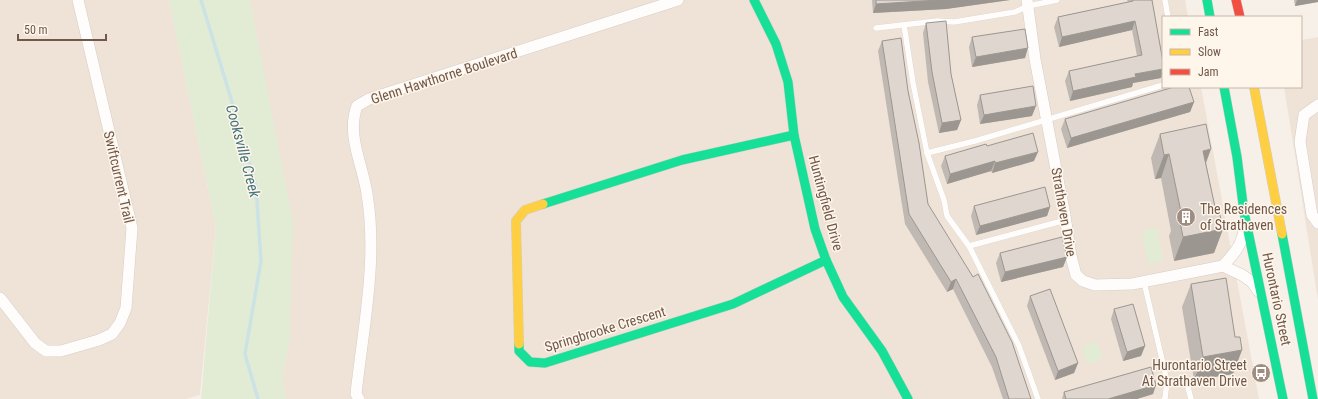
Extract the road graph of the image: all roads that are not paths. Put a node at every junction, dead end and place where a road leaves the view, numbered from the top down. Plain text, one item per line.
1 (78, 0) edge
2 (678, 0) edge
3 (754, 0) edge
4 (1056, 0) edge
5 (1165, 0) edge
6 (1207, 0) edge
7 (1236, 0) edge
8 (1027, 3) edge
9 (1168, 16) edge
10 (1210, 16) edge
11 (1240, 16) edge
12 (904, 25) junction
13 (876, 28) dead end
14 (1162, 85) edge
15 (1224, 88) edge
16 (1254, 88) edge
17 (1318, 105) edge
18 (1047, 120) junction
19 (794, 135) junction
20 (927, 153) junction
21 (1244, 212) junction
22 (1066, 220) junction
23 (1318, 223) edge
24 (969, 246) junction
25 (826, 260) junction
26 (1223, 266) junction
27 (1144, 282) junction
28 (1262, 297) junction
29 (0, 298) edge
30 (1168, 381) junction
31 (359, 399) edge
32 (908, 399) edge
33 (1038, 399) edge
34 (1164, 399) edge
35 (1191, 399) edge
36 (1283, 399) edge
37 (1313, 399) edge

1 - 29 street, Swiftcurrent Trail
2 - 31 street, Glenn Hawthorne Boulevard
3 - 19 street, Huntingfield Drive
4 - 8 lane
5 - 9 lane
6 - 10 street
7 - 11 street
8 - 12 lane
8 - 18 street, Strathaven Drive
12 - 13 lane
12 - 20 lane
14 - 18 lane
15 - 21 street, Hurontario Street
16 - 37 street, Hurontario Street
17 - 23 street
18 - 20 lane
18 - 22 street, Strathaven Drive
19 - 25 street, Huntingfield Drive
19 - 25 street, Springbrooke Crescent
20 - 24 lane
21 - 26 street
21 - 28 street, Hurontario Street
22 - 24 lane
22 - 27 street, Strathaven Drive
24 - 33 lane
25 - 32 street, Huntingfield Drive
26 - 27 street, Strathaven Drive
26 - 28 street
27 - 30 lane
28 - 36 street, Hurontario Street
30 - 34 lane
30 - 35 lane

